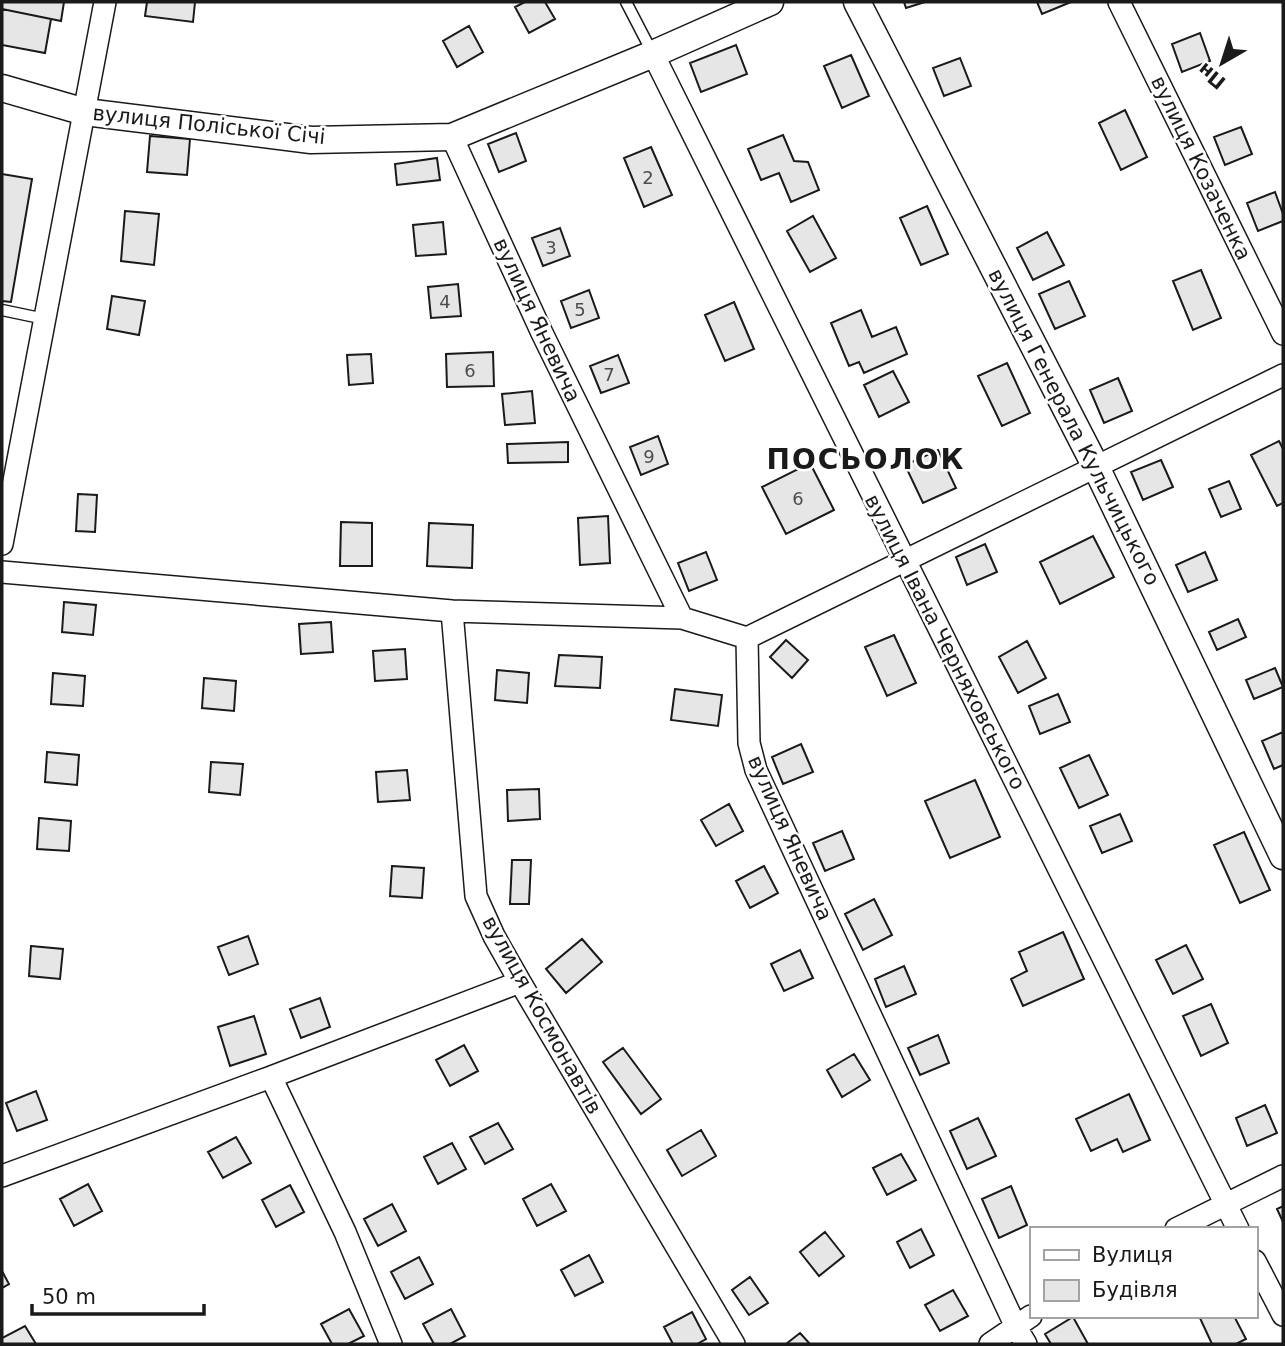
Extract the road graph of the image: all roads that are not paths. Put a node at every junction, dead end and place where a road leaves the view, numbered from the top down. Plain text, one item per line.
1 (105, 2) edge
2 (626, 2) edge
3 (770, 2) edge
4 (857, 2) edge
5 (1119, 2) edge
6 (653, 54) junction
7 (2, 88) edge
8 (85, 112) junction
9 (452, 137) junction
10 (2, 310) edge
11 (45, 319) junction
12 (1283, 334) edge
13 (1283, 375) edge
14 (1096, 467) junction
15 (2, 544) edge
16 (904, 562) junction
17 (2, 572) edge
18 (452, 611) junction
19 (682, 618) junction
20 (747, 638) junction
21 (1283, 856) edge
22 (520, 982) junction
23 (271, 1077) junction
24 (2, 1176) edge
25 (1283, 1176) edge
26 (1226, 1205) junction
27 (1180, 1227) edge
28 (1237, 1227) edge
29 (1257, 1265) edge
30 (1283, 1315) edge
31 (1024, 1329) edge
32 (391, 1344) edge
33 (734, 1344) edge
34 (990, 1344) edge

1 - 8 street
2 - 6 lane
3 - 6 street, вулиця Поліської Січі
4 - 14 street, вулиця Генерала Кульчицького
5 - 12 street, вулиця Козаченка
6 - 9 street, вулиця Поліської Січі
6 - 16 street, вулиця Івана Черняховського
7 - 8 street, вулиця Поліської Січі
8 - 9 street, вулиця Поліської Січі
8 - 11 street
9 - 19 street, вулиця Яневича
10 - 11 lane
11 - 15 street
13 - 14 street
14 - 16 street
14 - 21 street, вулиця Генерала Кульчицького
16 - 20 street
16 - 26 street, вулиця Івана Черняховського
17 - 18 street
18 - 19 street
18 - 22 street, вулиця Космонавтів
19 - 20 street
20 - 31 street, вулиця Яневича
22 - 23 street
22 - 33 street, вулиця Космонавтів
23 - 24 street
23 - 32 street
25 - 26 street
26 - 27 street
26 - 28 street, вулиця Івана Черняховського
29 - 30 street
31 - 34 street

